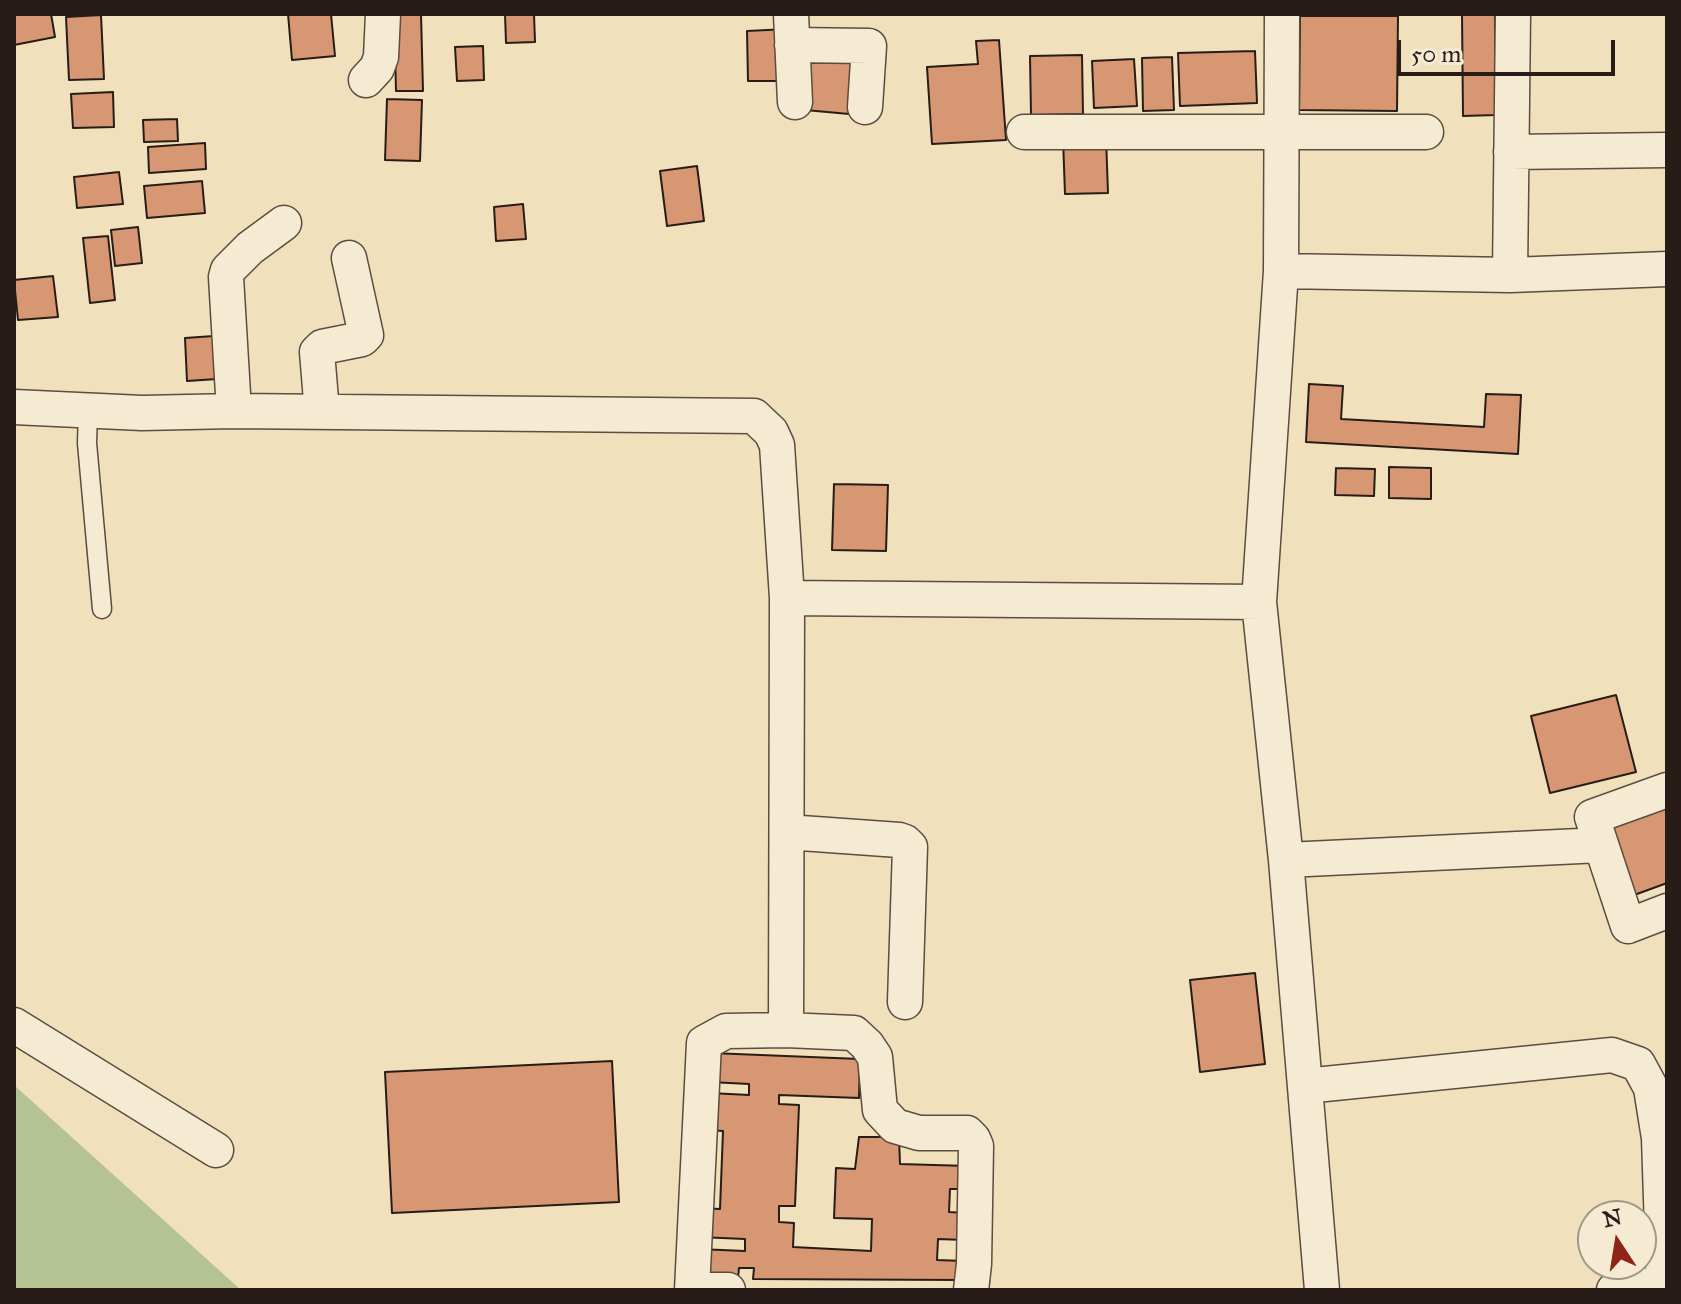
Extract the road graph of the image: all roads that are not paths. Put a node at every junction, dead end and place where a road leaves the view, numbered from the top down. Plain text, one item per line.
1 (383, 14) edge
2 (1282, 14) edge
3 (1513, 14) edge
4 (792, 29) edge
5 (366, 80) dead end
6 (795, 102) dead end
7 (865, 107) dead end
8 (1282, 131) junction
9 (1024, 132) dead end
10 (1426, 132) dead end
11 (1667, 150) edge
12 (1511, 152) junction
13 (284, 223) dead end
14 (349, 258) dead end
15 (1667, 269) edge
16 (1281, 271) junction
17 (1510, 275) junction
18 (14, 407) edge
19 (88, 411) junction
20 (234, 411) junction
21 (322, 412) junction
22 (787, 598) junction
23 (1259, 602) junction
24 (102, 609) dead end
25 (1667, 790) edge
26 (787, 832) junction
27 (1601, 845) junction
28 (1286, 860) junction
29 (1667, 911) edge
30 (905, 1002) dead end
31 (14, 1025) edge
32 (786, 1030) junction
33 (1305, 1086) junction
34 (1663, 1138) edge
35 (216, 1150) dead end
36 (1664, 1286) edge
37 (692, 1290) edge
38 (728, 1290) edge
39 (971, 1290) edge
40 (1322, 1290) edge
41 (1614, 1290) edge

1 - 5 street
2 - 8 street
3 - 12 street
4 - 6 street
4 - 7 street
8 - 9 street
8 - 10 street
8 - 16 street
11 - 12 street
12 - 17 street
13 - 20 street
14 - 21 street
15 - 17 street
16 - 17 street
16 - 23 street
18 - 19 street
19 - 20 street
19 - 24 lane
20 - 21 street
21 - 22 street
22 - 23 street
22 - 26 street
23 - 28 street
25 - 27 street
26 - 30 street
26 - 32 street
27 - 28 street
27 - 29 street
28 - 33 street
31 - 35 street
32 - 37 street
32 - 39 street
33 - 34 street
33 - 40 street
34 - 36 street
36 - 41 street
37 - 38 street

